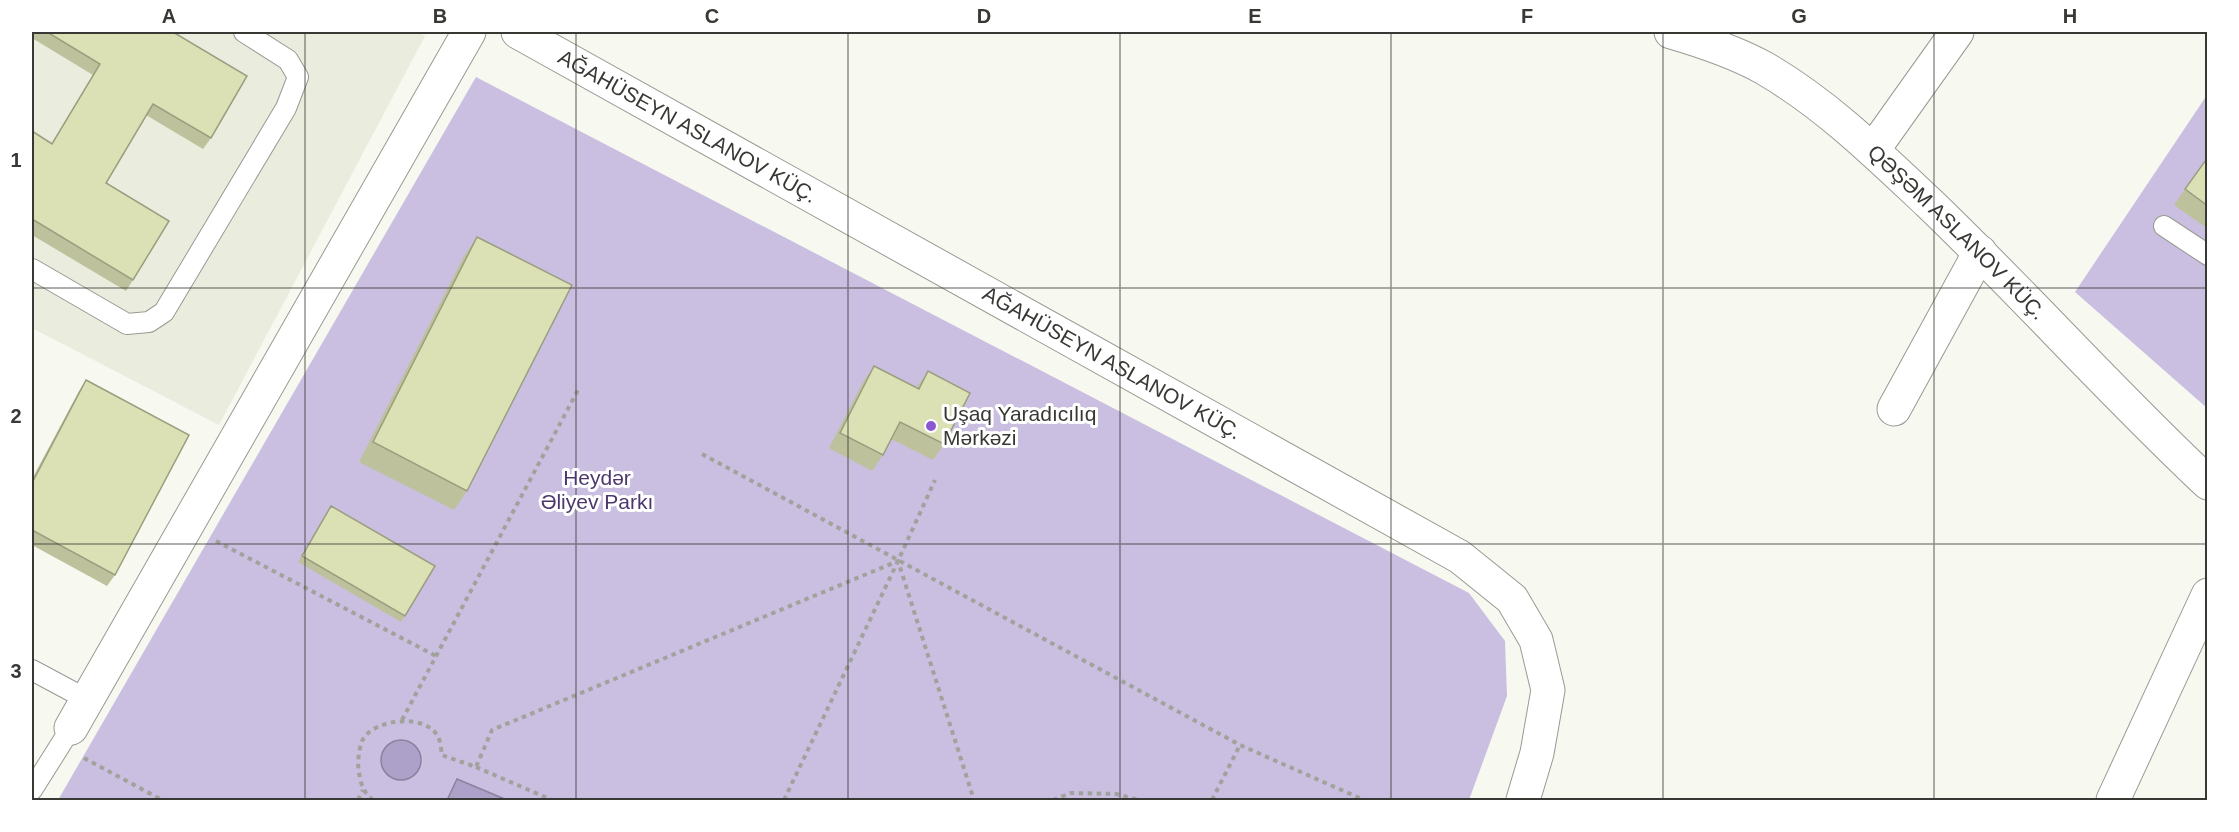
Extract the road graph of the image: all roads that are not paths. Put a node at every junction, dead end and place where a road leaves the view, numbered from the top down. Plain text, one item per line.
1 (244, 32) edge
2 (469, 32) edge
3 (518, 32) edge
4 (1671, 32) edge
5 (1957, 32) edge
6 (1873, 150) junction
7 (2164, 226) dead end
8 (1980, 252) junction
9 (2208, 255) edge
10 (32, 269) edge
11 (1894, 409) dead end
12 (2208, 483) edge
13 (2208, 596) edge
14 (32, 670) edge
15 (88, 700) junction
16 (66, 737) joint
17 (32, 790) edge
18 (1523, 801) edge
19 (2113, 801) edge

1 - 10 lane
2 - 15 street
3 - 18 street, AĞAHÜSEYN ASLANOV KÜÇ.
4 - 6 street, QƏŞƏM ASLANOV KÜÇ.
5 - 6 street
6 - 8 street, QƏŞƏM ASLANOV KÜÇ.
7 - 9 lane
8 - 11 street
8 - 12 street, QƏŞƏM ASLANOV KÜÇ.
13 - 19 street
14 - 15 lane
15 - 16 street
16 - 17 lane

